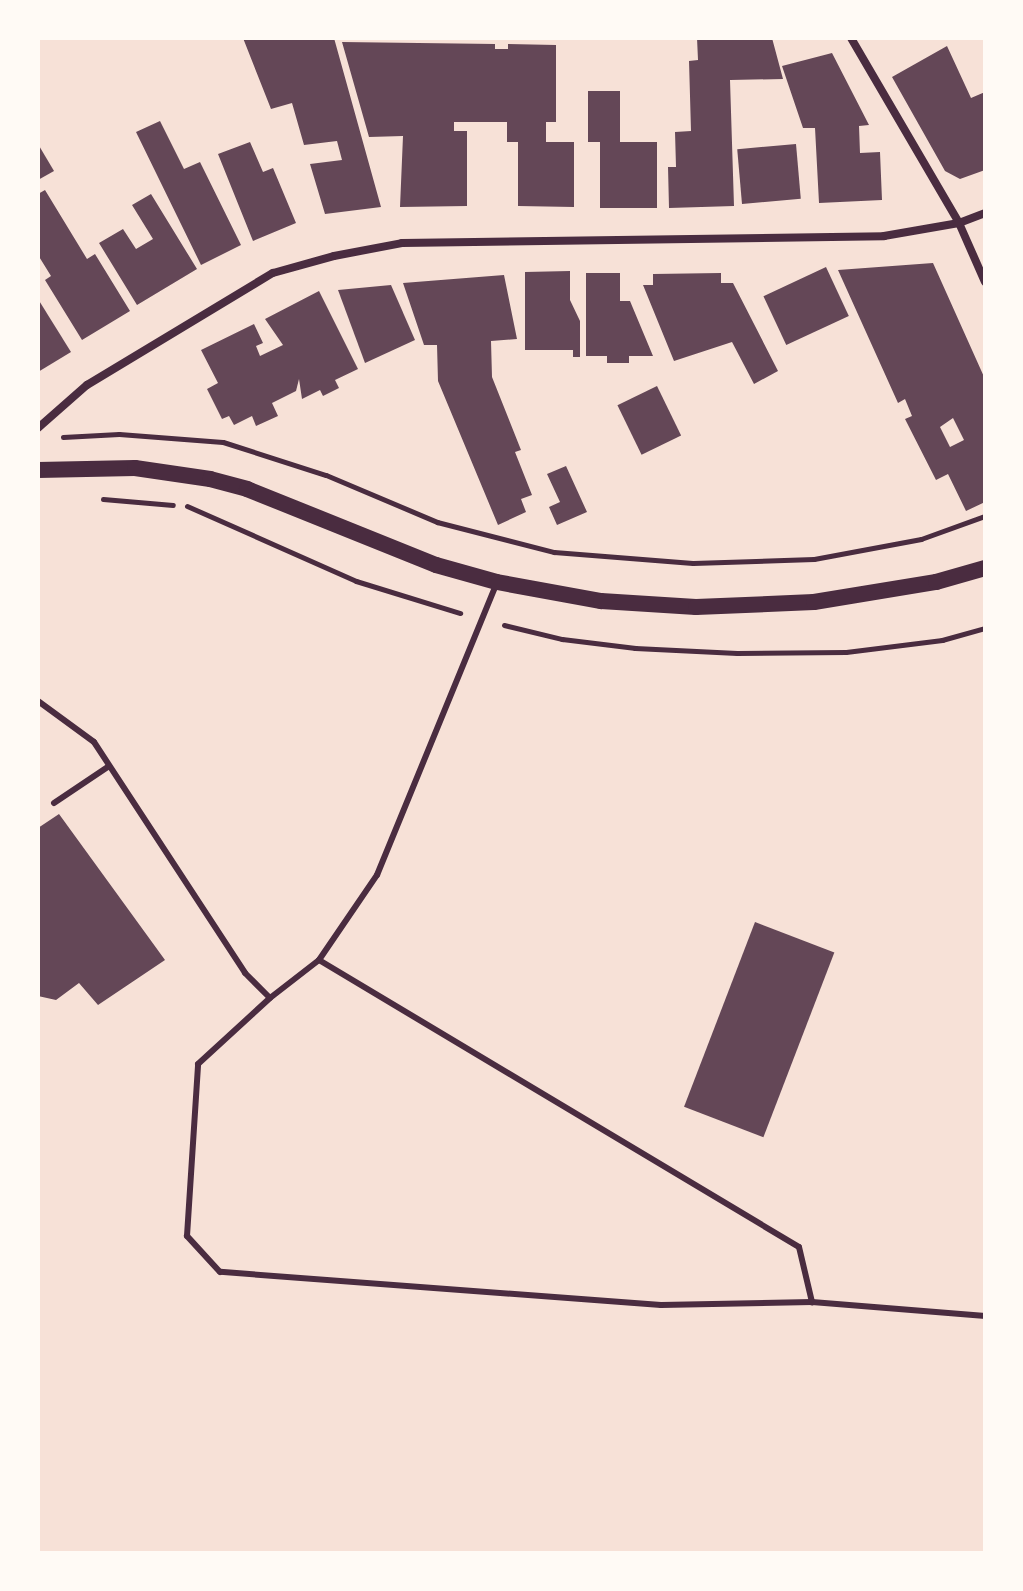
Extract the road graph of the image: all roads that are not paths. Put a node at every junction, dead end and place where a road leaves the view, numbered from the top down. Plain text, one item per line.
1 (851, 38) edge
2 (985, 213) edge
3 (959, 223) junction
4 (985, 282) edge
5 (38, 428) edge
6 (38, 470) edge
7 (985, 568) edge
8 (497, 582) junction
9 (38, 701) edge
10 (109, 766) junction
11 (54, 803) dead end
12 (319, 960) junction
13 (270, 998) junction
14 (812, 1302) junction
15 (985, 1316) edge

1 - 3 street
2 - 3 street
3 - 4 street
3 - 5 street
6 - 8 main road
7 - 8 main road
8 - 12 lane
9 - 10 lane
10 - 11 lane
10 - 13 lane
12 - 13 lane
12 - 14 lane
13 - 14 lane
14 - 15 lane

